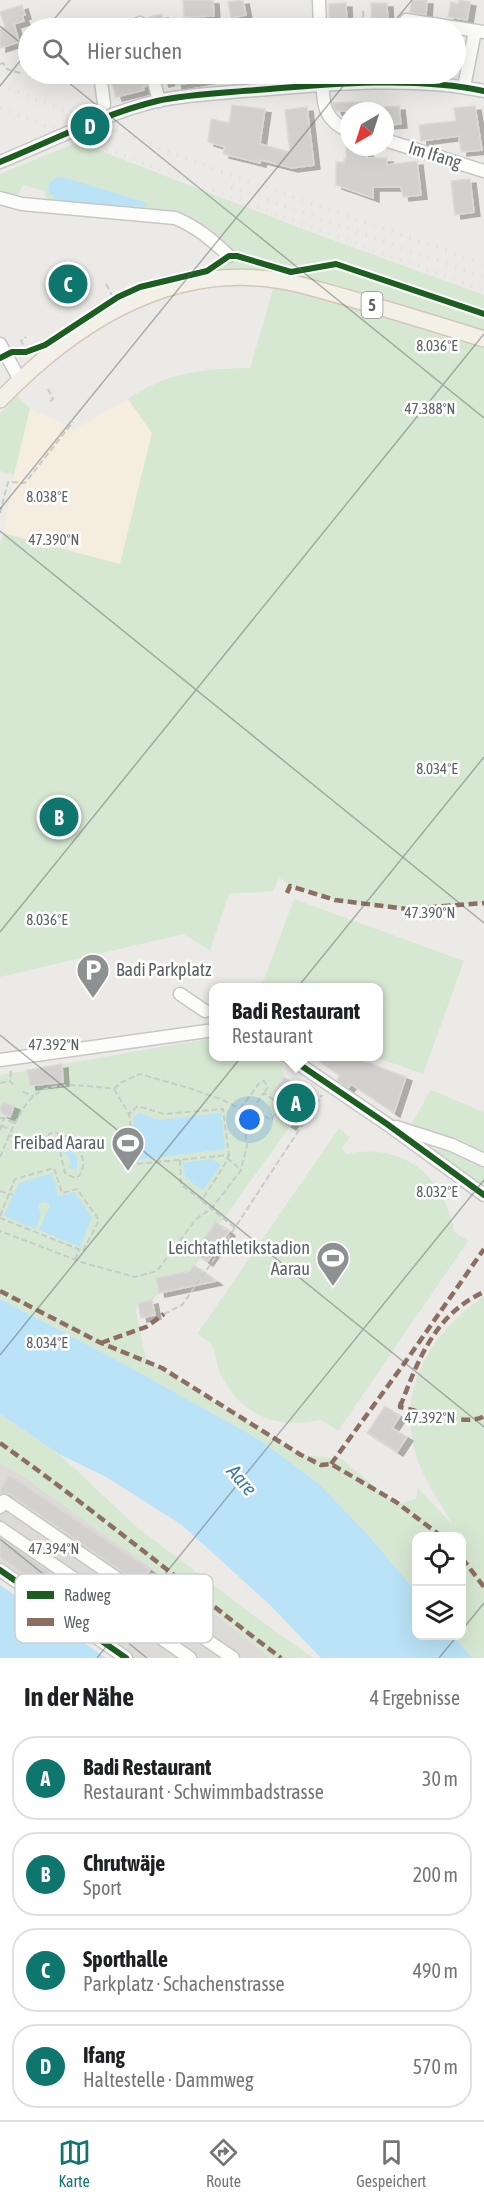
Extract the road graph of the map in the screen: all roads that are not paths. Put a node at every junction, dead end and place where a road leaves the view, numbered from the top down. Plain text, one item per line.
1 (319, 0) edge
2 (320, 18) edge
3 (480, 32) edge
4 (466, 80) edge
5 (101, 84) edge
6 (155, 84) edge
7 (289, 84) edge
8 (322, 84) edge
9 (426, 84) edge
10 (465, 84) edge
11 (464, 87) junction
12 (484, 91) edge
13 (159, 101) junction
14 (104, 104) dead end
15 (340, 127) edge
16 (394, 143) edge
17 (0, 162) edge
18 (484, 171) edge
19 (0, 198) edge
20 (228, 256) dead end
21 (484, 339) edge
22 (3, 349) edge
23 (20, 380) junction
24 (0, 400) edge
25 (180, 994) dead end
26 (205, 1011) dead end
27 (209, 1031) edge
28 (0, 1060) edge
29 (294, 1061) edge
30 (387, 1124) junction
31 (484, 1160) edge
32 (484, 1195) edge
33 (0, 1507) edge
34 (0, 1528) edge
35 (0, 1570) edge
36 (67, 1574) edge
37 (110, 1574) edge
38 (15, 1580) edge
39 (105, 1643) edge
40 (168, 1643) edge
41 (211, 1643) edge
42 (126, 1658) edge
43 (190, 1658) edge
44 (233, 1658) edge

1 - 2 street
3 - 4 street
5 - 14 street
6 - 13 street
7 - 13 street
8 - 15 street
9 - 11 street
10 - 11 street
11 - 12 street
13 - 17 street
16 - 18 street, Im Ifang
19 - 20 street
21 - 23 main road, 5
22 - 23 street
23 - 24 main road, 5
25 - 26 street
27 - 28 street
29 - 30 street
30 - 31 street
30 - 32 street
33 - 37 street
34 - 36 street
35 - 38 street
39 - 42 street
40 - 43 street
41 - 44 street

